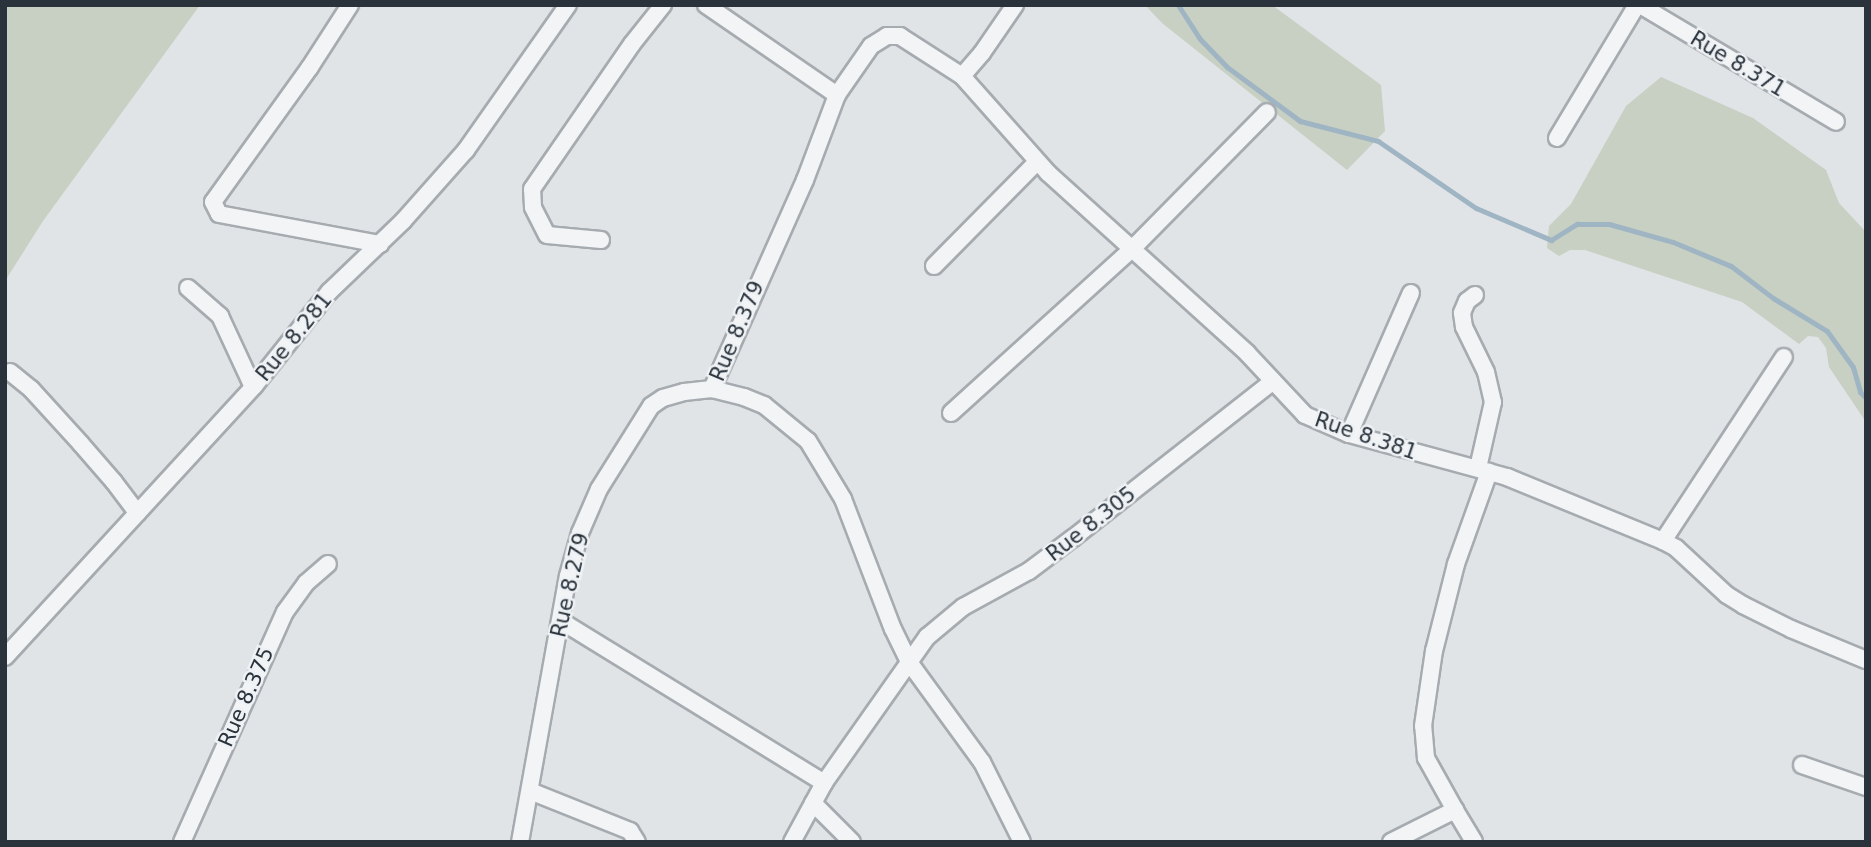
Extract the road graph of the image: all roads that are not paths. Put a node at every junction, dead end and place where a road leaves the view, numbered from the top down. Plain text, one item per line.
1 (350, 5) edge
2 (663, 5) edge
3 (706, 5) edge
4 (1015, 5) edge
5 (1639, 5) edge
6 (559, 8) edge
7 (962, 76) junction
8 (837, 95) junction
9 (1266, 112) dead end
10 (1836, 122) dead end
11 (1557, 138) dead end
12 (1037, 162) junction
13 (601, 240) dead end
14 (380, 244) junction
15 (1132, 249) junction
16 (934, 266) dead end
17 (188, 288) dead end
18 (1411, 293) dead end
19 (1475, 295) dead end
20 (1784, 357) dead end
21 (10, 372) dead end
22 (1272, 381) junction
23 (253, 387) junction
24 (712, 389) junction
25 (951, 413) dead end
26 (1349, 434) junction
27 (1483, 470) junction
28 (137, 513) junction
29 (1663, 541) junction
30 (328, 564) dead end
31 (561, 621) junction
32 (5, 657) edge
33 (1866, 660) edge
34 (909, 662) junction
35 (1802, 765) dead end
36 (824, 783) junction
37 (1866, 787) edge
38 (530, 791) junction
39 (813, 803) junction
40 (1455, 810) junction
41 (183, 842) edge
42 (520, 842) edge
43 (637, 842) edge
44 (792, 842) edge
45 (852, 842) edge
46 (1022, 842) edge
47 (1391, 842) edge
48 (1475, 842) edge

1 - 14 street
2 - 13 street
3 - 8 street
4 - 7 street
5 - 10 street, Rue 8.371
5 - 11 street
6 - 14 street, Rue 8.281
7 - 8 street, Rue 8.379
7 - 12 street, Rue 8.381
8 - 24 street, Rue 8.379
9 - 15 street
12 - 15 street, Rue 8.381
12 - 16 street
14 - 23 street, Rue 8.281
15 - 22 street, Rue 8.381
15 - 25 street
17 - 23 street
18 - 26 street
19 - 27 street
20 - 29 street
21 - 28 street
22 - 26 street, Rue 8.381
22 - 34 street, Rue 8.305
23 - 28 street, Rue 8.281
24 - 31 street, Rue 8.279
24 - 34 street, Rue 8.379
26 - 27 street, Rue 8.381
27 - 29 street, Rue 8.381
27 - 40 street
28 - 32 street, Rue 8.281
29 - 33 street, Rue 8.381
30 - 41 street, Rue 8.375
31 - 36 street
31 - 38 street, Rue 8.279
34 - 36 street, Rue 8.305
34 - 46 street, Rue 8.379
35 - 37 street
36 - 39 street, Rue 8.305
38 - 42 street, Rue 8.279
38 - 43 street
39 - 44 street, Rue 8.305
39 - 45 street
40 - 47 street
40 - 48 street

